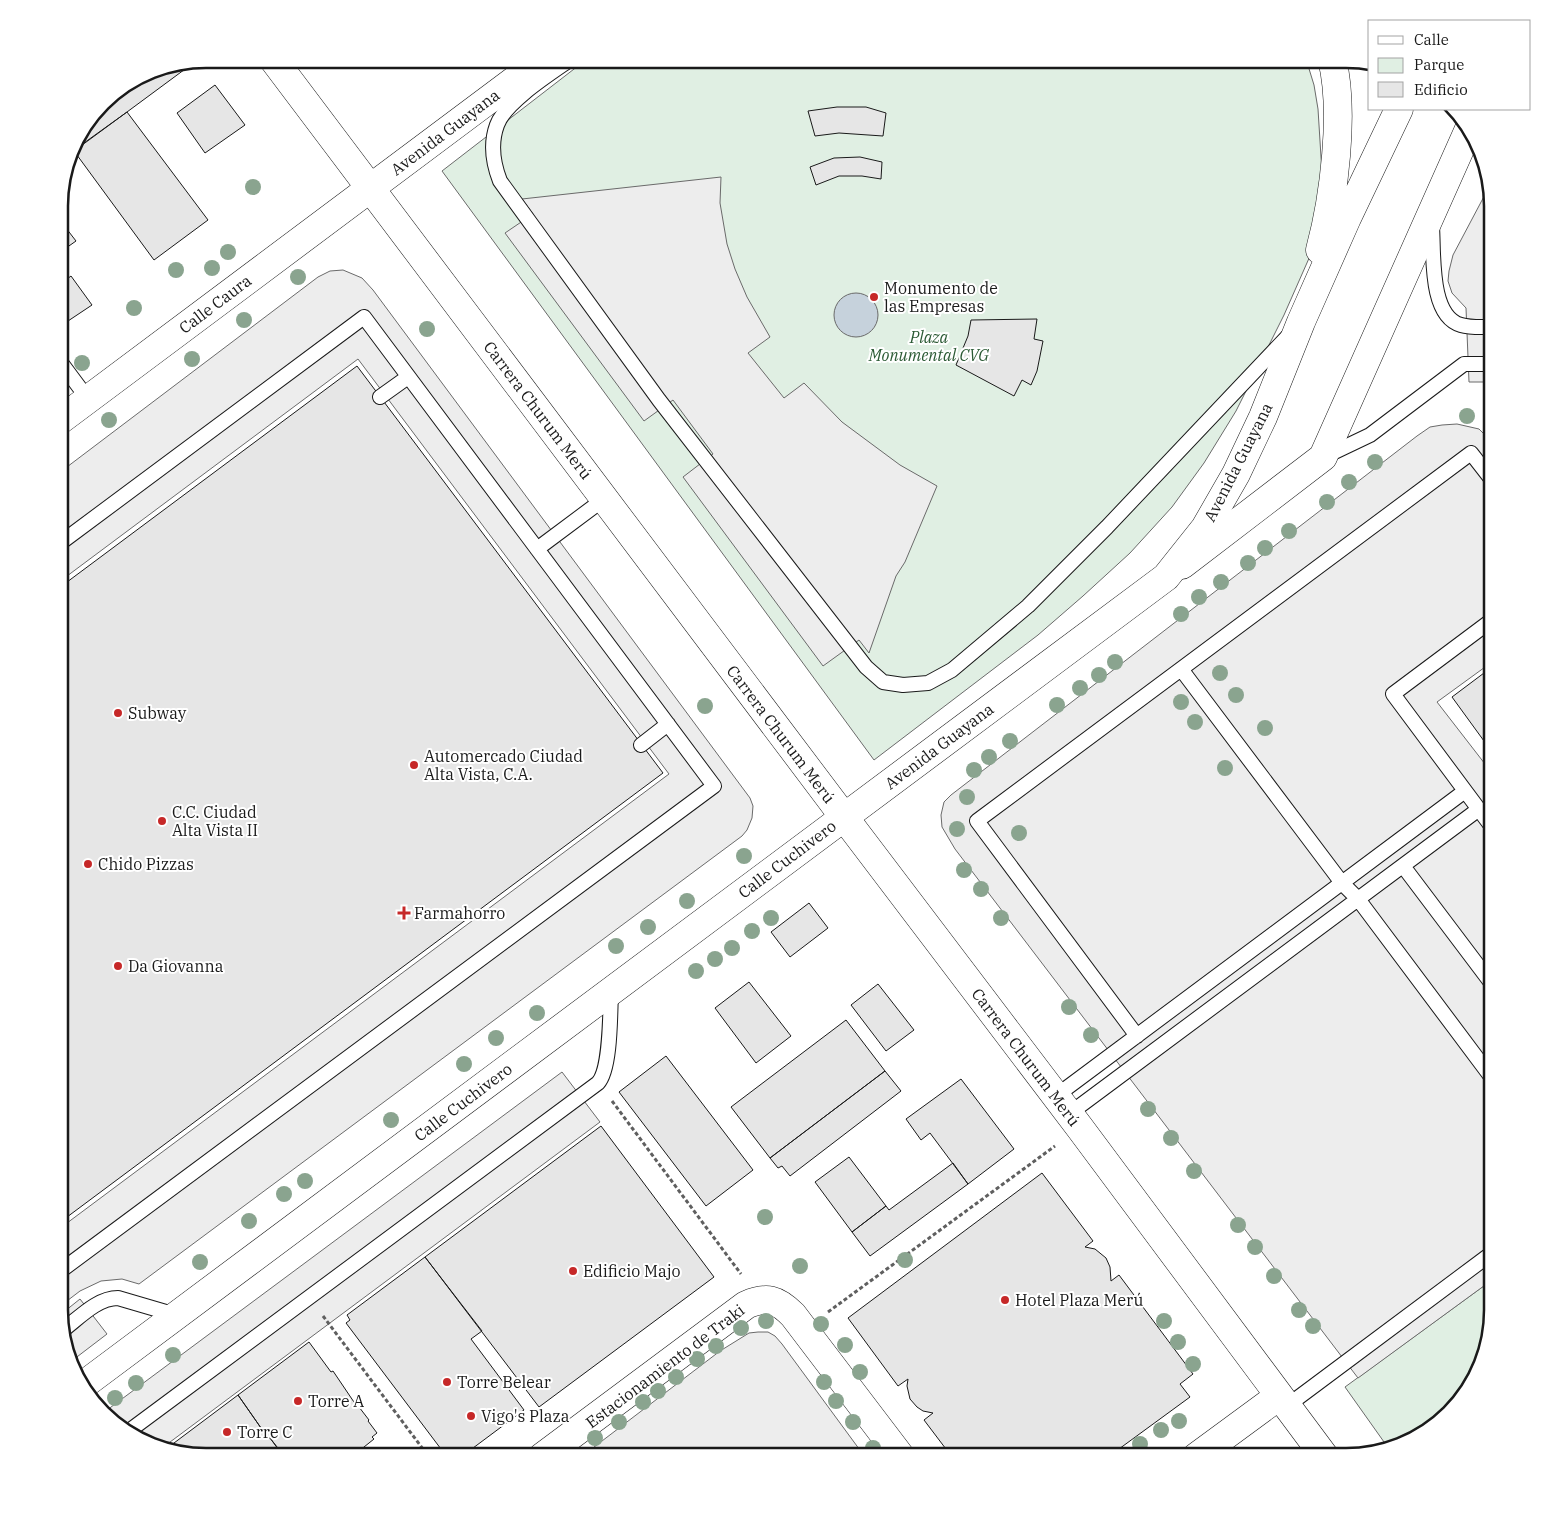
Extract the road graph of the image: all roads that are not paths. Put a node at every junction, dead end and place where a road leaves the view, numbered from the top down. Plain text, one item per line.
1 (280, 68) edge
2 (531, 68) edge
3 (559, 68) edge
4 (1333, 68) edge
5 (1399, 110) edge
6 (1465, 136) edge
7 (370, 188) junction
8 (1431, 212) junction
9 (1301, 322) junction
10 (1484, 326) edge
11 (1484, 364) edge
12 (68, 372) edge
13 (408, 377) junction
14 (380, 397) dead end
15 (88, 399) junction
16 (68, 414) edge
17 (1323, 457) junction
18 (1484, 470) edge
19 (604, 499) junction
20 (68, 537) edge
21 (537, 549) junction
22 (1166, 577) junction
23 (1484, 626) edge
24 (1181, 669) junction
25 (668, 724) junction
26 (641, 745) dead end
27 (1466, 791) junction
28 (1479, 809) junction
29 (1484, 816) edge
30 (844, 817) junction
31 (1403, 866) junction
32 (1342, 884) junction
33 (1358, 899) junction
34 (1484, 973) edge
35 (1208, 983) junction
36 (611, 991) junction
37 (1222, 1001) junction
38 (1137, 1036) junction
39 (1484, 1067) edge
40 (1068, 1113) junction
41 (1484, 1259) edge
42 (68, 1265) edge
43 (176, 1315) junction
44 (69, 1326) edge
45 (88, 1382) edge
46 (1283, 1401) junction
47 (133, 1428) edge
48 (554, 1448) edge
49 (894, 1448) edge
50 (1210, 1448) edge
51 (1318, 1448) edge

1 - 7 street, Carrera Churum Merú
2 - 7 street, Avenida Guayana
3 - 9 lane
4 - 9 street
5 - 9 street, Avenida Guayana
6 - 8 street
7 - 15 street, Calle Caura
7 - 19 street, Carrera Churum Merú
8 - 10 lane
8 - 17 street
9 - 22 street, Avenida Guayana
11 - 17 lane
12 - 15 lane
13 - 14 lane
13 - 20 lane
13 - 21 lane
15 - 16 street, Calle Caura
17 - 22 street
18 - 24 lane
19 - 21 lane
19 - 30 street, Carrera Churum Merú
21 - 25 lane
22 - 30 street, Avenida Guayana
23 - 27 lane
24 - 32 lane
24 - 38 lane
25 - 26 lane
25 - 42 lane
27 - 28 lane
27 - 32 lane
28 - 29 lane
28 - 31 lane
30 - 36 street, Calle Cuchivero
30 - 40 street, Carrera Churum Merú
31 - 33 lane
31 - 34 lane
32 - 33 lane
32 - 35 lane
33 - 37 lane
33 - 39 lane
35 - 37 lane
35 - 38 lane
36 - 43 street, Calle Cuchivero
36 - 47 lane
37 - 40 lane
38 - 40 lane
40 - 46 street, Carrera Churum Merú
41 - 46 lane
43 - 44 lane
43 - 45 street, Calle Cuchivero
46 - 50 street
46 - 51 street, Carrera Churum Merú
48 - 49 street, Estacionamiento de Traki

